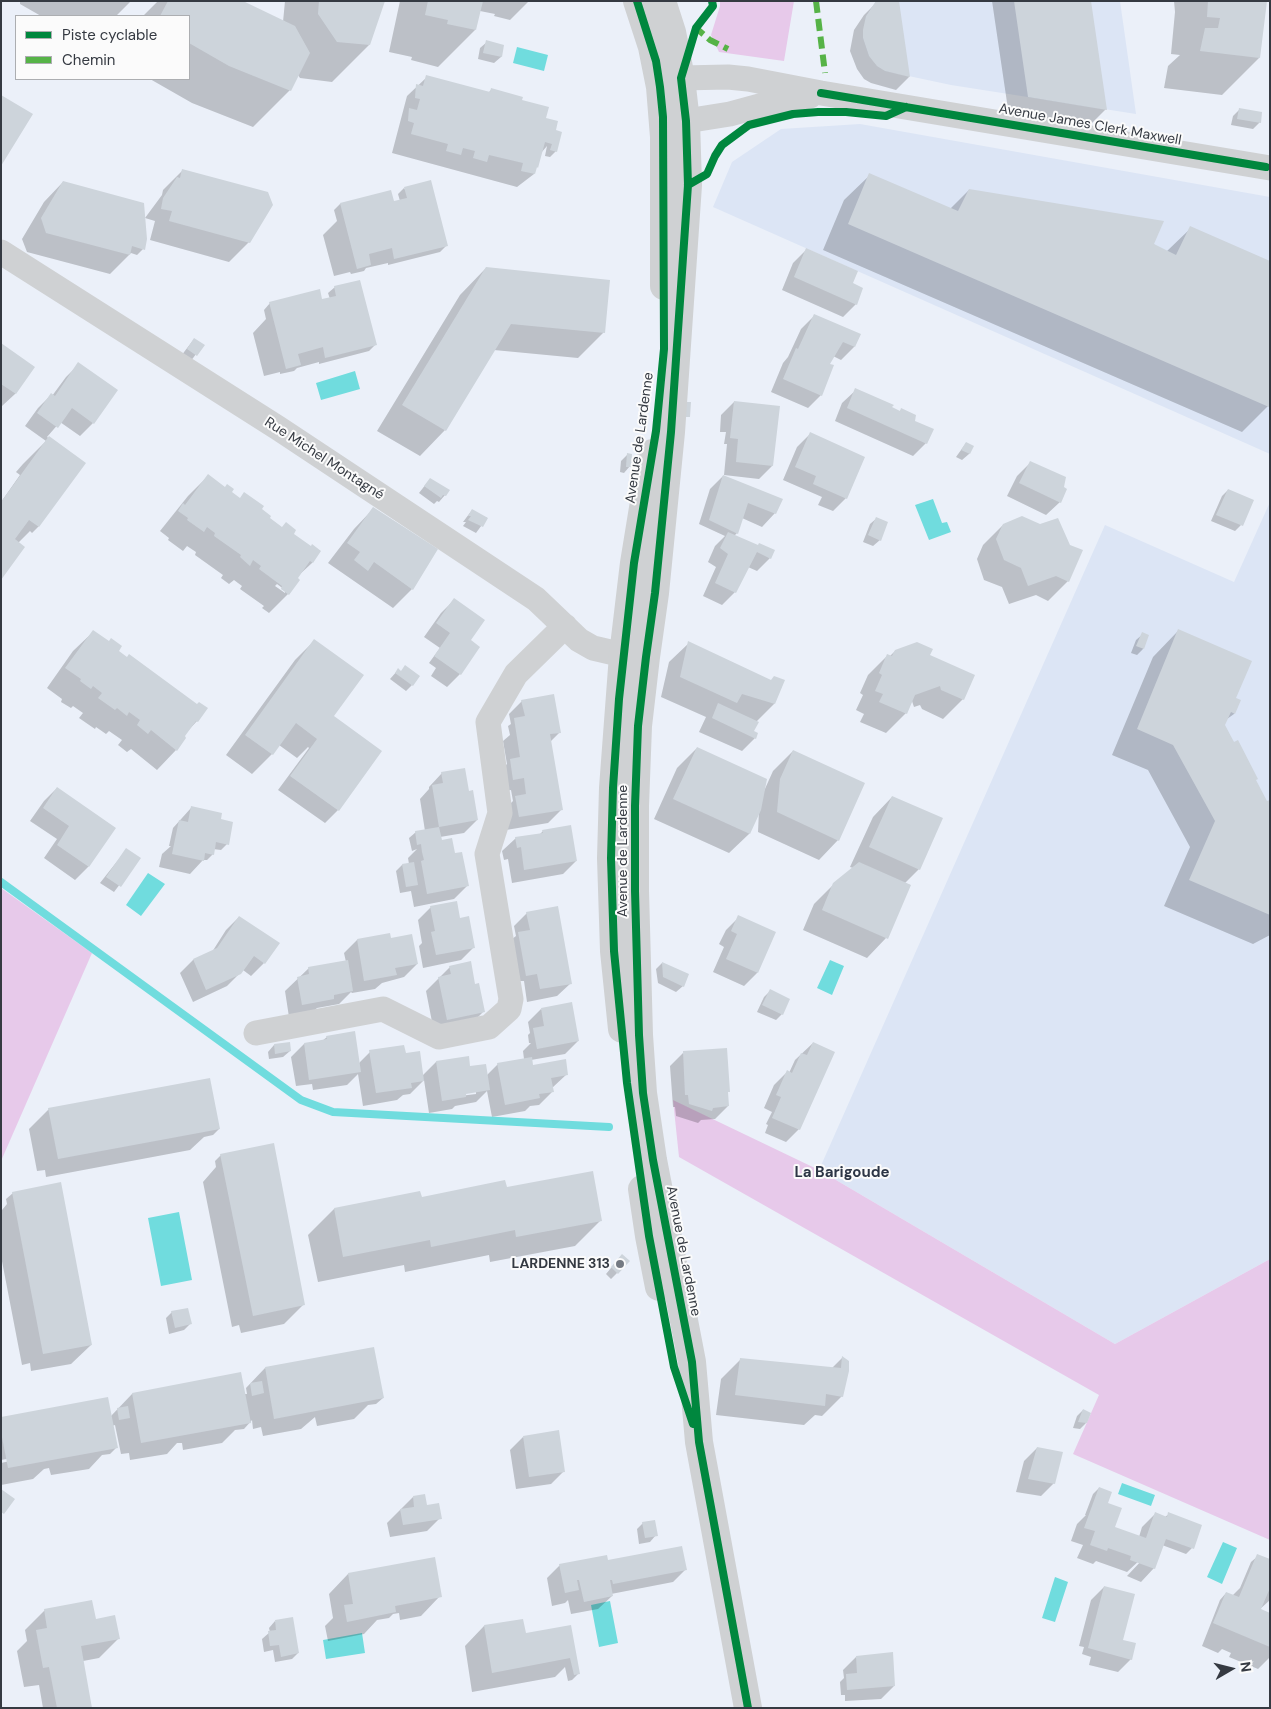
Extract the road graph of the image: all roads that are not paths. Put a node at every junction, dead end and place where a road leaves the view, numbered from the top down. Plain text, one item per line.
1 (637, 1) edge
2 (662, 1) edge
3 (671, 82) junction
4 (821, 93) junction
5 (675, 119) junction
6 (1270, 168) edge
7 (1, 252) edge
8 (565, 626) junction
9 (634, 656) junction
10 (256, 1033) dead end
11 (748, 1708) edge

1 - 3 main road
2 - 3 main road
3 - 4 street, Avenue James Clerk Maxwell
3 - 5 main road, Avenue de Lardenne
4 - 5 street, Avenue James Clerk Maxwell
4 - 6 street, Avenue James Clerk Maxwell
5 - 9 main road, Avenue de Lardenne
7 - 8 street, Rue Michel Montagné
8 - 9 street, Rue Michel Montagné
8 - 10 street
9 - 11 main road, Avenue de Lardenne

